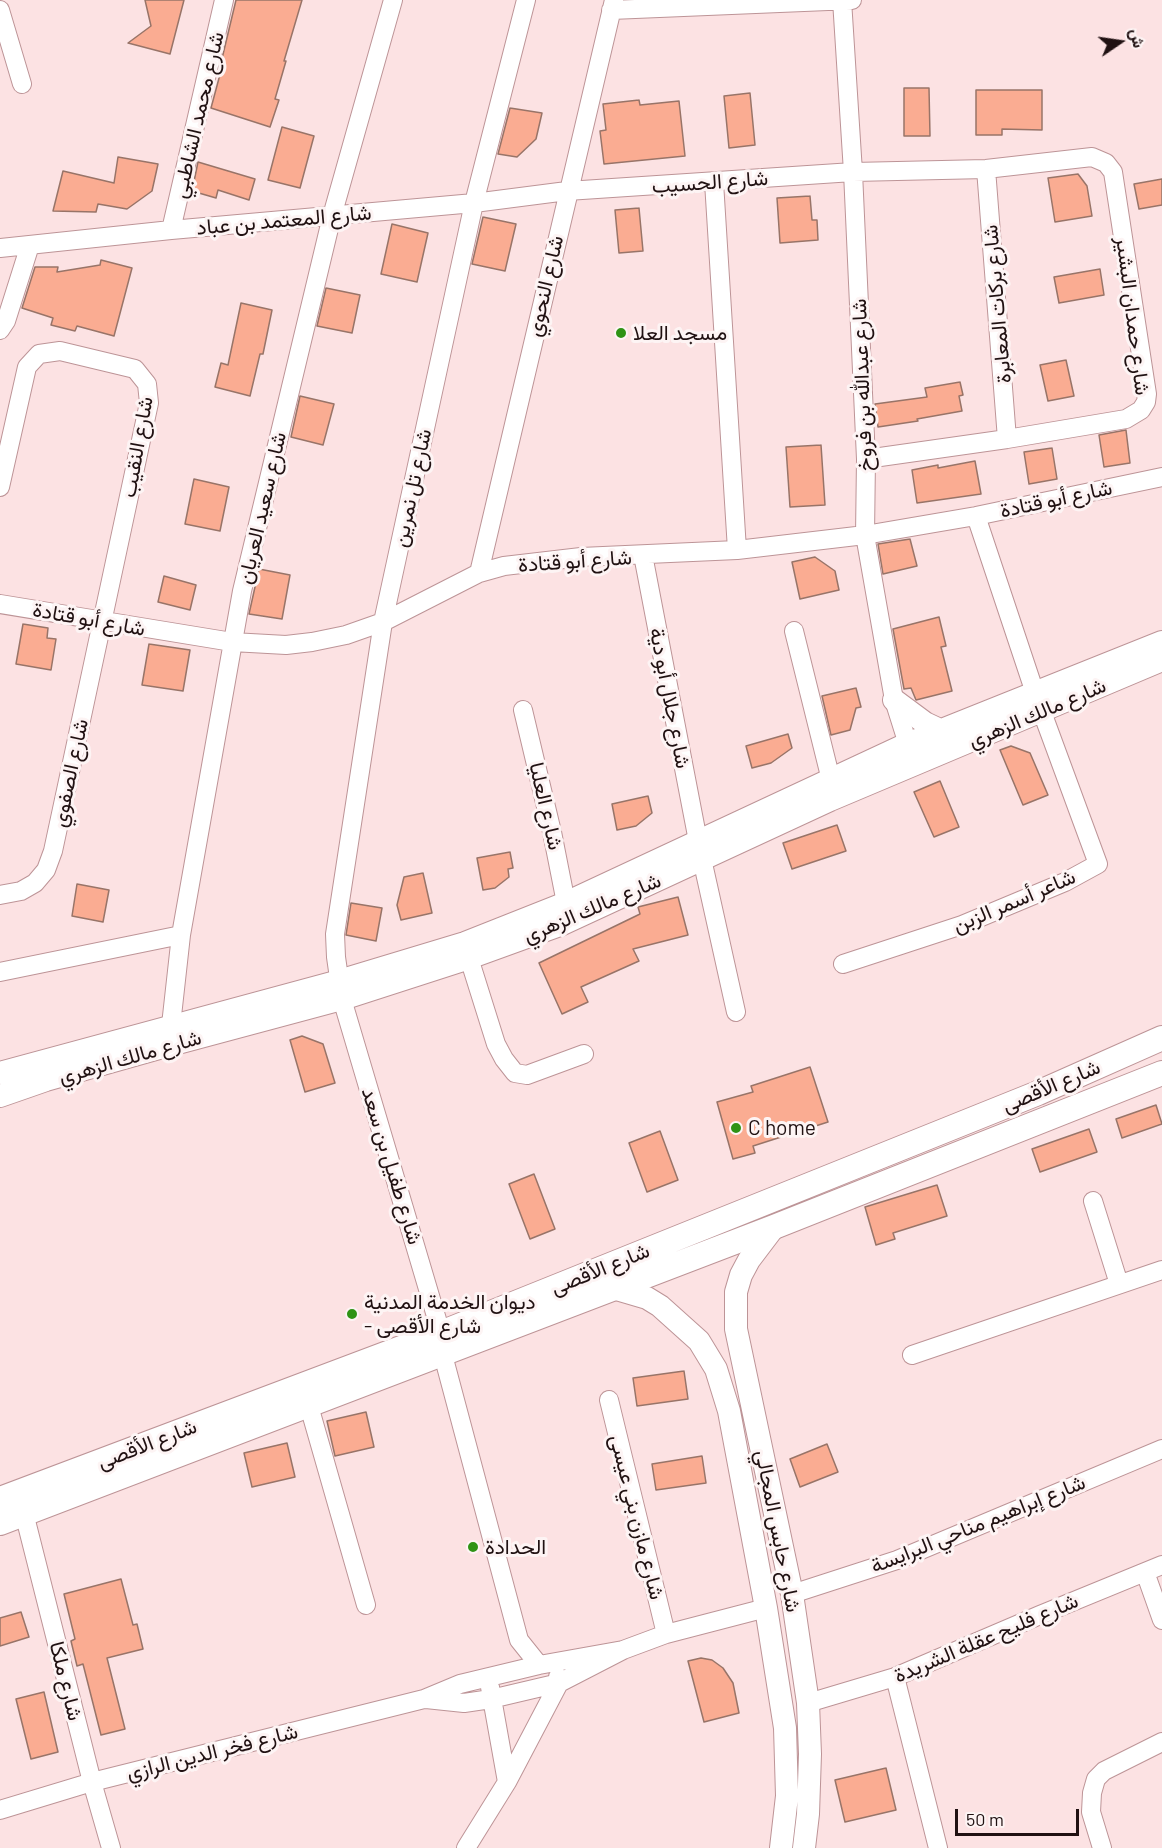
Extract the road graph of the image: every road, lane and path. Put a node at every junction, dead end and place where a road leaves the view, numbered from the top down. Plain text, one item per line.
1 (224, 0) edge
2 (393, 0) edge
3 (526, 0) edge
4 (842, 0) edge
5 (853, 0) edge
6 (613, 5) edge
7 (0, 10) edge
8 (22, 84) dead end
9 (986, 169) junction
10 (853, 171) junction
11 (714, 182) junction
12 (567, 191) junction
13 (474, 202) junction
14 (332, 216) junction
15 (171, 230) junction
16 (30, 245) junction
17 (0, 248) edge
18 (0, 330) edge
19 (1007, 439) junction
20 (866, 459) junction
21 (1162, 477) edge
22 (0, 487) edge
23 (976, 516) junction
24 (865, 535) junction
25 (737, 550) junction
26 (643, 555) junction
27 (478, 573) junction
28 (0, 604) edge
29 (102, 621) junction
30 (383, 622) junction
31 (794, 631) dead end
32 (232, 642) junction
33 (1162, 642) edge
34 (1162, 660) edge
35 (894, 700) junction
36 (1039, 702) junction
37 (523, 710) dead end
38 (942, 731) junction
39 (907, 744) junction
40 (915, 765) junction
41 (831, 780) junction
42 (701, 850) junction
43 (0, 895) edge
44 (566, 903) junction
45 (181, 935) junction
46 (469, 958) junction
47 (843, 964) dead end
48 (0, 972) edge
49 (341, 990) junction
50 (736, 1012) dead end
51 (171, 1025) junction
52 (1162, 1038) edge
53 (584, 1054) dead end
54 (1162, 1073) edge
55 (2, 1084) edge
56 (1093, 1201) dead end
57 (774, 1227) junction
58 (1162, 1270) edge
59 (1119, 1284) junction
60 (613, 1288) junction
61 (736, 1329) junction
62 (699, 1341) junction
63 (442, 1344) junction
64 (912, 1355) dead end
65 (609, 1400) dead end
66 (309, 1406) junction
67 (1162, 1449) edge
68 (0, 1499) edge
69 (24, 1513) junction
70 (0, 1523) edge
71 (1162, 1565) edge
72 (1145, 1572) junction
73 (792, 1594) junction
74 (366, 1605) dead end
75 (766, 1608) junction
76 (1162, 1620) edge
77 (666, 1634) junction
78 (519, 1640) junction
79 (623, 1650) junction
80 (547, 1663) junction
81 (511, 1672) junction
82 (489, 1677) junction
83 (895, 1677) junction
84 (559, 1683) junction
85 (424, 1699) junction
86 (491, 1699) junction
87 (808, 1703) junction
88 (1162, 1742) edge
89 (92, 1782) junction
90 (507, 1782) junction
91 (0, 1809) edge
92 (111, 1848) edge
93 (466, 1848) edge
94 (781, 1848) edge
95 (804, 1848) edge
96 (938, 1848) edge
97 (1102, 1848) edge

1 - 15 street, شارع محمد الشاطبي
2 - 14 street, شارع سعيد العريان
3 - 13 street, شارع تل نمرين
4 - 5 street
4 - 6 street
4 - 10 street, شارع عبدالله بن فروخ
6 - 12 street, شارع النحوي
7 - 8 street
9 - 10 street, شارع حمدان البشير
9 - 19 street, شارع بركات المعابرة
9 - 19 street, شارع حمدان البشير
10 - 11 street, شارع الحسيب
10 - 20 street, شارع عبدالله بن فروخ
11 - 12 street, شارع الحسيب
11 - 25 street
12 - 13 street, شارع المعتمد بن عباد
12 - 27 street, شارع النحوي
13 - 14 street, شارع المعتمد بن عباد
13 - 30 street, شارع تل نمرين
14 - 15 street, شارع المعتمد بن عباد
14 - 32 street, شارع سعيد العريان
15 - 16 street, شارع المعتمد بن عباد
16 - 17 street, شارع المعتمد بن عباد
16 - 18 street
19 - 20 street, شارع حمدان البشير
20 - 24 street, شارع عبدالله بن فروخ
21 - 23 street, شارع أبو قتادة
22 - 29 street, شارع النقيب
23 - 24 street, شارع أبو قتادة
23 - 36 street
24 - 25 street, شارع أبو قتادة
24 - 35 street, شارع عبدالله بن فروخ
25 - 26 street, شارع أبو قتادة
26 - 27 street, شارع أبو قتادة
26 - 42 street, شارع جلال أبو دية
27 - 30 street, شارع أبو قتادة
28 - 29 street, شارع أبو قتادة
29 - 32 street, شارع أبو قتادة
29 - 43 street, شارع الصفوي
30 - 32 street, شارع أبو قتادة
30 - 49 street, شارع تل نمرين
31 - 41 street
32 - 45 street, شارع سعيد العريان
33 - 36 street, شارع مالك الزهري
34 - 36 street, شارع مالك الزهري
35 - 38 street
35 - 39 street, شارع عبدالله بن فروخ
36 - 38 street, شارع مالك الزهري
36 - 40 street, شارع مالك الزهري
36 - 47 street, شاعر أسمر الزبن
37 - 44 street, شارع العليا
38 - 39 street, شارع مالك الزهري
39 - 40 street, شارع عبدالله بن فروخ
39 - 41 street, شارع مالك الزهري
40 - 42 street, شارع مالك الزهري
41 - 42 street, شارع مالك الزهري
42 - 44 street, شارع مالك الزهري
42 - 46 street, شارع مالك الزهري
42 - 50 street, شارع جلال أبو دية
44 - 49 street, شارع مالك الزهري
45 - 48 street
45 - 51 street, شارع سعيد العريان
46 - 49 street, شارع مالك الزهري
46 - 53 street
49 - 51 street, شارع مالك الزهري
49 - 55 street, شارع مالك الزهري
49 - 63 street, شارع طفيل بن سعد
51 - 55 street, شارع مالك الزهري
52 - 63 main road, شارع الأقصى
54 - 57 main road, شارع الأقصى
56 - 59 street
57 - 60 main road, شارع الأقصى
57 - 61 street, شارع حابس المجالي
58 - 59 street
59 - 64 street
60 - 62 street, شارع حابس المجالي
60 - 63 main road, شارع الأقصى
61 - 62 street
61 - 73 street, شارع حابس المجالي
62 - 75 street, شارع حابس المجالي
63 - 66 main road, شارع الأقصى
63 - 68 main road, شارع الأقصى
63 - 78 street, شارع طفيل بن سعد
65 - 77 street, شارع مازن بني عيسى
66 - 69 main road, شارع الأقصى
66 - 74 street
67 - 73 street, شارع إبراهيم مناحي البرايسة
69 - 70 main road, شارع الأقصى
69 - 89 street, شارع ملكا
71 - 72 street, شارع فليح عقلة الشريدة
72 - 76 street
72 - 83 street, شارع فليح عقلة الشريدة
73 - 87 street, شارع حابس المجالي
75 - 77 street, شارع فخر الدين الرازي
75 - 94 street, شارع حابس المجالي
77 - 79 street, شارع فخر الدين الرازي
78 - 80 street
78 - 81 street
79 - 80 street, شارع فخر الدين الرازي
79 - 84 street, شارع فخر الدين الرازي
80 - 81 street, شارع فخر الدين الرازي
80 - 84 street
81 - 82 street, شارع فخر الدين الرازي
82 - 85 street, شارع فخر الدين الرازي
82 - 86 street
83 - 87 street, شارع فليح عقلة الشريدة
83 - 96 street
84 - 86 street, شارع فخر الدين الرازي
84 - 90 street
85 - 86 street, شارع فخر الدين الرازي
85 - 89 street, شارع فخر الدين الرازي
86 - 90 street
87 - 95 street, شارع حابس المجالي
88 - 97 street
89 - 91 street, شارع فخر الدين الرازي
89 - 92 street, شارع ملكا
90 - 93 street

